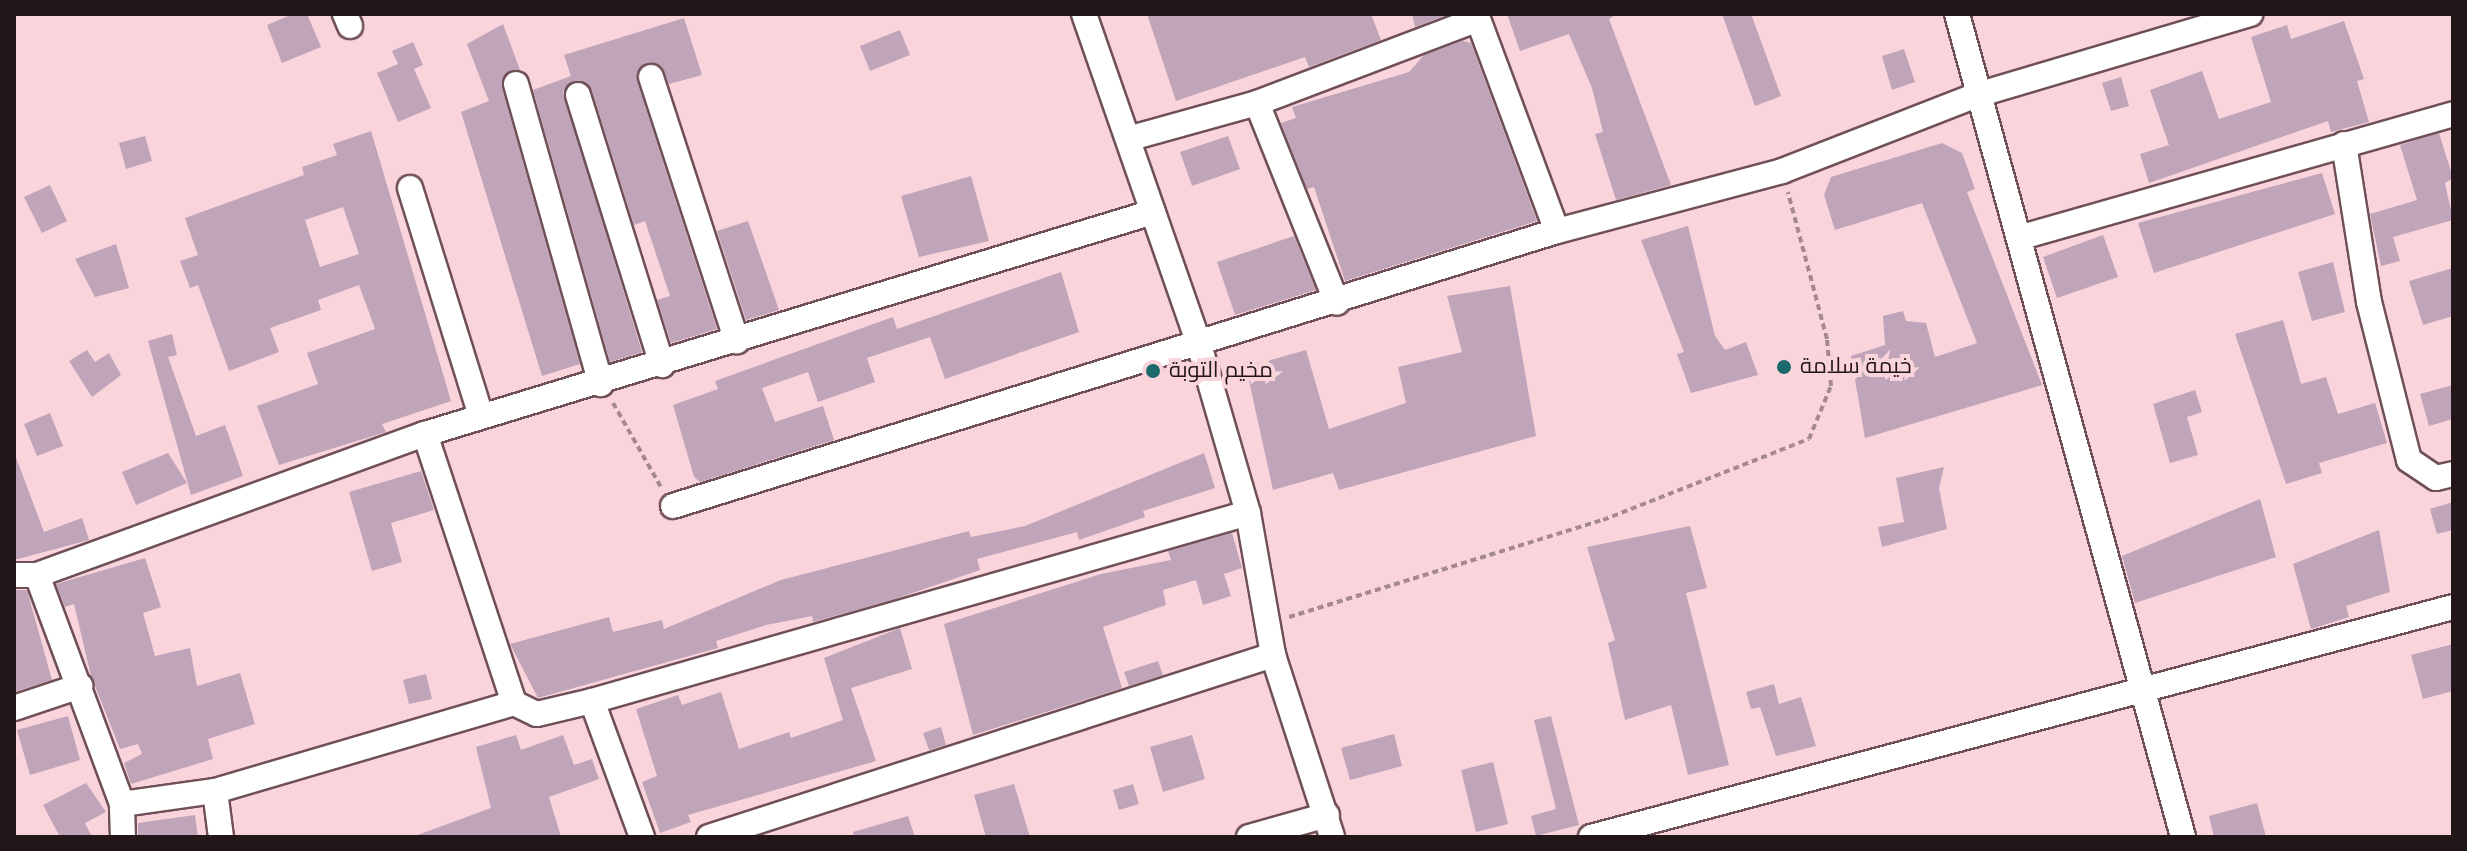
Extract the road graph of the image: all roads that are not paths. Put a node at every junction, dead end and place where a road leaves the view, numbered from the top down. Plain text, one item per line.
1 (1084, 14) edge
2 (1957, 14) edge
3 (2250, 14) edge
4 (651, 77) dead end
5 (516, 84) dead end
6 (1980, 94) junction
7 (578, 95) dead end
8 (1257, 103) junction
9 (2453, 114) edge
10 (1131, 138) junction
11 (2344, 144) junction
12 (410, 188) dead end
13 (1153, 212) junction
14 (1557, 231) junction
15 (2022, 237) junction
16 (1337, 303) junction
17 (737, 341) junction
18 (1198, 341) junction
19 (662, 365) junction
20 (601, 384) junction
21 (481, 416) junction
22 (425, 434) junction
23 (2453, 474) edge
24 (673, 506) road end
25 (1248, 513) junction
26 (26, 575) edge
27 (2453, 607) edge
28 (1273, 655) junction
29 (2139, 685) junction
30 (80, 686) junction
31 (592, 701) junction
32 (514, 703) junction
33 (14, 708) edge
34 (215, 791) junction
35 (122, 804) junction
36 (1330, 826) edge
37 (123, 837) edge
38 (221, 837) edge
39 (642, 837) edge
40 (709, 837) edge
41 (1249, 837) edge
42 (1591, 837) edge
43 (2183, 837) edge

1 - 10 street
2 - 6 street
3 - 6 street
4 - 17 street
5 - 20 street
6 - 14 street
6 - 15 street
7 - 19 street
8 - 10 street
8 - 14 street
8 - 16 street
9 - 11 street
10 - 13 street
11 - 15 street
11 - 23 street
12 - 21 street
13 - 17 street
13 - 18 street
14 - 16 street
15 - 29 street
16 - 18 street
17 - 19 street
18 - 24 street
18 - 25 street
19 - 20 street
20 - 21 street
21 - 22 street
22 - 26 street
22 - 32 street
25 - 28 street
25 - 31 street
26 - 30 street
27 - 29 street
28 - 36 street
28 - 40 street
29 - 42 street
29 - 43 street
30 - 33 street
30 - 35 street
31 - 32 street
31 - 39 street
32 - 34 street
34 - 35 street
34 - 38 street
35 - 37 street
36 - 41 street

